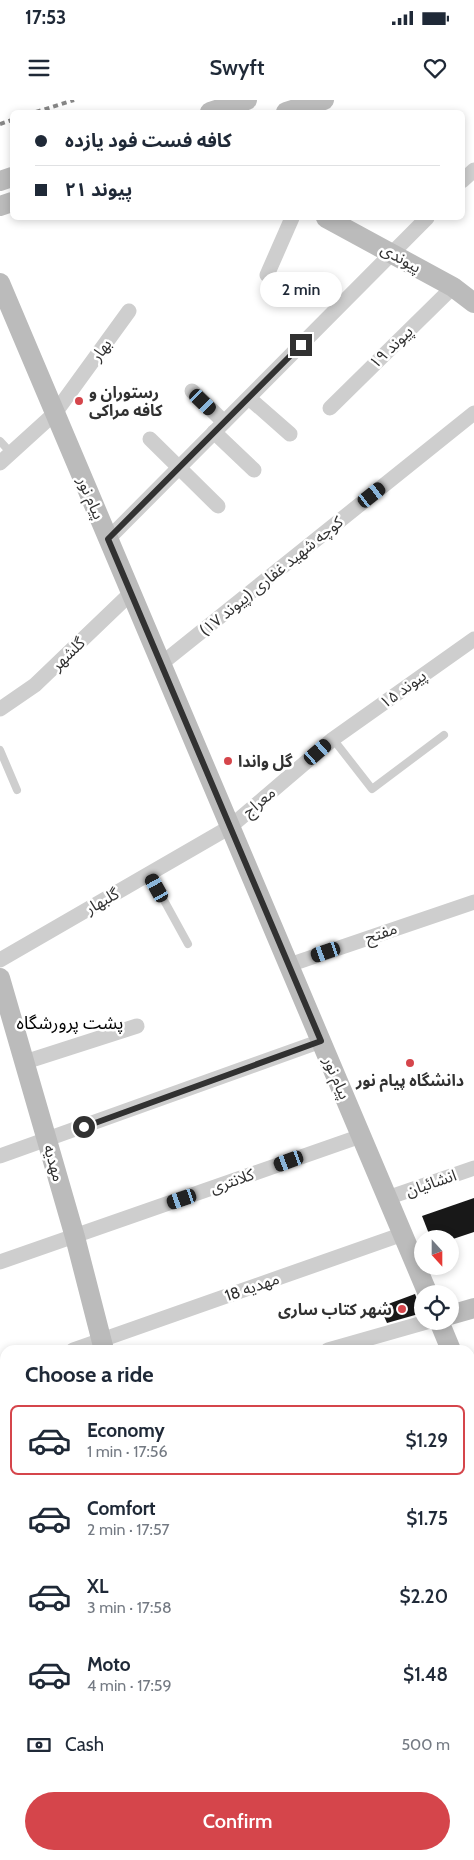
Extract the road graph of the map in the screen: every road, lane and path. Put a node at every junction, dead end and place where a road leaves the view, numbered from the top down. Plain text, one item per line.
1 (247, 100) edge
2 (324, 100) edge
3 (216, 110) edge
4 (292, 110) edge
5 (291, 220) edge
6 (330, 220) edge
7 (425, 220) edge
8 (393, 252) junction
9 (267, 275) dead end
10 (0, 283) edge
11 (453, 287) junction
12 (474, 303) edge
13 (129, 311) dead end
14 (192, 391) dead end
15 (249, 398) junction
16 (330, 408) dead end
17 (55, 413) junction
18 (474, 413) edge
19 (219, 427) junction
20 (290, 434) dead end
21 (150, 439) dead end
22 (0, 441) edge
23 (5, 458) edge
24 (178, 469) junction
25 (254, 470) dead end
26 (218, 506) dead end
27 (108, 539) junction
28 (131, 593) junction
29 (474, 638) edge
30 (161, 664) junction
31 (0, 709) edge
32 (444, 735) dead end
33 (333, 739) junction
34 (0, 750) edge
35 (17, 790) dead end
36 (230, 826) junction
37 (149, 873) junction
38 (474, 902) edge
39 (188, 944) dead end
40 (0, 960) edge
41 (289, 965) junction
42 (0, 978) edge
43 (137, 1026) dead end
44 (321, 1041) junction
45 (25, 1062) junction
46 (361, 1136) junction
47 (47, 1140) junction
48 (0, 1156) edge
49 (474, 1168) edge
50 (387, 1198) junction
51 (403, 1234) junction
52 (75, 1237) junction
53 (0, 1262) edge
54 (424, 1285) edge
55 (474, 1308) edge
56 (459, 1312) edge
57 (414, 1326) edge
58 (443, 1330) edge
59 (102, 1345) edge
60 (346, 1345) edge
61 (449, 1345) edge

1 - 3 main road
2 - 4 main road
5 - 9 street
6 - 8 main road, پیوندی
7 - 8 street
8 - 11 main road, پیوندی
8 - 15 street
10 - 17 main road, پیام نور
11 - 12 main road, پیوندی
11 - 16 street, پیوند ۱۹
13 - 17 street, بهار
14 - 19 street
15 - 19 street
15 - 20 street
17 - 23 street, بهار
17 - 27 main road, پیام نور
18 - 30 street, کوچه شهید غفاری (پیوند ۱۷)
19 - 24 street
19 - 25 street
21 - 24 street
22 - 23 lane
24 - 26 street
24 - 27 street
27 - 28 main road, پیام نور
28 - 30 main road, پیام نور
28 - 31 street, گلشهر
29 - 33 street, پیوند ۱۵
30 - 36 main road, پیام نور
32 - 33 lane
33 - 36 street, معراج
34 - 35 lane
36 - 37 street, گلبهار
36 - 41 main road, پیام نور
37 - 39 lane
37 - 40 street, گلبهار
38 - 41 street, مفتح
41 - 44 main road, پیام نور
42 - 45 main road, مهدیه
43 - 45 street
44 - 46 main road, پیام نور
44 - 47 street
45 - 47 main road, مهدیه
46 - 50 main road, پیام نور
46 - 52 street, کلانتری
47 - 48 street
47 - 52 main road, مهدیه
49 - 50 street, انشائیان
50 - 51 main road, پیام نور
51 - 54 main road, پیام نور
51 - 59 street, مهدیه 18
52 - 53 street, کلانتری
52 - 59 main road, مهدیه
55 - 56 main road
57 - 60 street
58 - 61 main road

